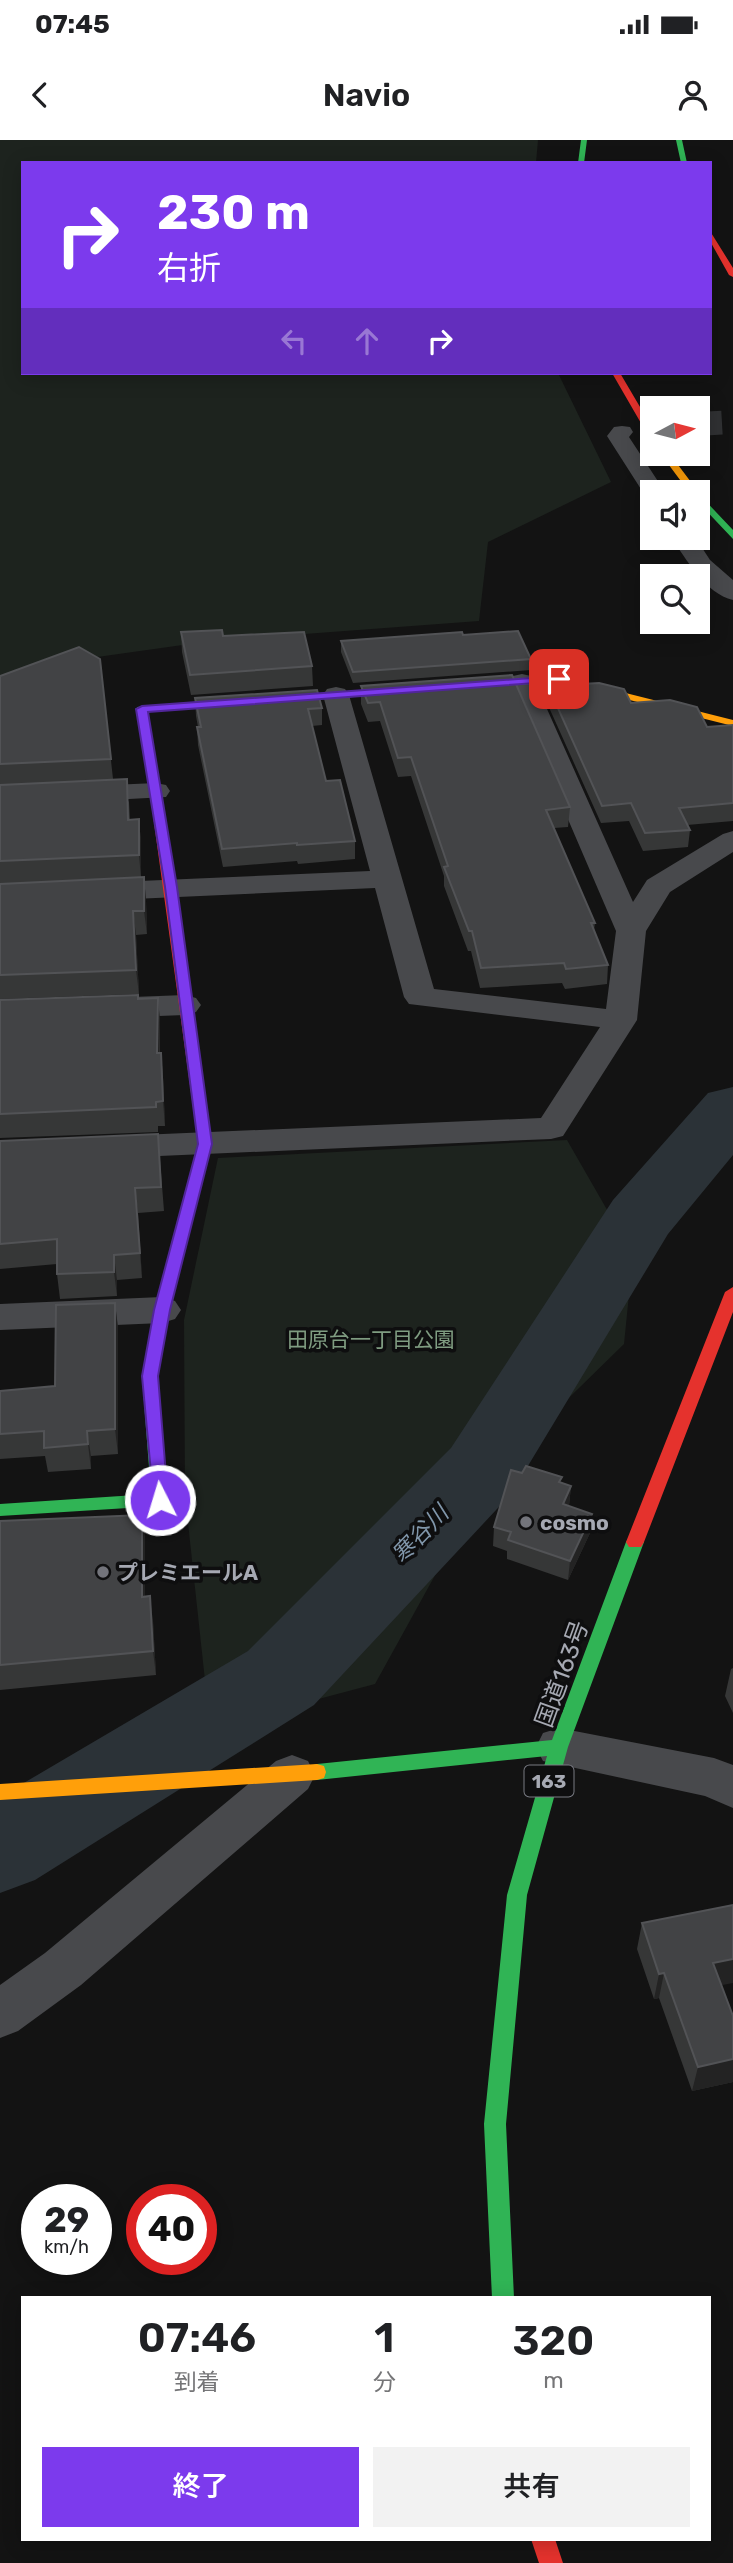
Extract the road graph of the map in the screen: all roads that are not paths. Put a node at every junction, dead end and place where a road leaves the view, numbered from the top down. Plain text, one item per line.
1 (584, 140) edge
2 (679, 140) edge
3 (581, 161) edge
4 (684, 161) edge
5 (712, 237) edge
6 (733, 275) edge
7 (617, 375) edge
8 (640, 414) edge
9 (622, 432) dead end
10 (674, 466) edge
11 (646, 480) edge
12 (685, 480) edge
13 (710, 510) edge
14 (733, 536) edge
15 (692, 550) edge
16 (733, 593) edge
17 (522, 682) junction
18 (336, 695) junction
19 (733, 723) edge
20 (156, 791) junction
21 (0, 797) edge
22 (733, 840) edge
23 (387, 879) junction
24 (171, 887) junction
25 (0, 896) edge
26 (631, 931) junction
27 (185, 1005) junction
28 (0, 1012) edge
29 (621, 1020) junction
30 (205, 1144) junction
31 (0, 1152) edge
32 (733, 1292) edge
33 (162, 1310) junction
34 (0, 1317) edge
35 (0, 1510) edge
36 (559, 1747) junction
37 (292, 1775) junction
38 (733, 1788) edge
39 (0, 1792) edge
40 (0, 2014) edge
41 (503, 2296) edge
42 (544, 2541) edge
43 (551, 2563) edge

1 - 3 main road
2 - 4 main road
5 - 6 main road
7 - 8 main road
9 - 11 street
10 - 12 main road
13 - 14 main road
15 - 16 street
17 - 18 main road
17 - 19 main road
17 - 26 street
18 - 20 main road
18 - 23 street
20 - 21 street
20 - 24 main road
22 - 26 street
23 - 24 street
23 - 29 street
24 - 25 street
24 - 27 main road
26 - 29 street
27 - 28 street
27 - 30 main road
29 - 30 street
30 - 31 street
30 - 33 main road
32 - 36 main road, 国道163号 / 163
33 - 34 street
33 - 35 main road
36 - 37 main road
36 - 38 street
36 - 41 main road, 国道163号 / 163
37 - 39 main road
37 - 40 street
42 - 43 main road

